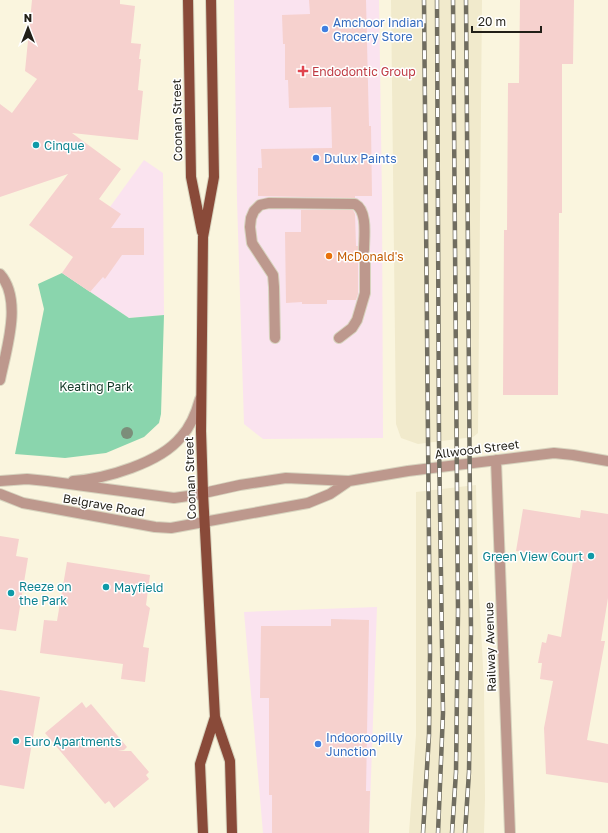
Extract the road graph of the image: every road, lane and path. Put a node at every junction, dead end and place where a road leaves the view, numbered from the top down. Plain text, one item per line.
1 (188, 0) edge
2 (210, 0) edge
3 (204, 237) junction
4 (364, 250) dead end
5 (365, 262) dead end
6 (0, 274) edge
7 (275, 338) dead end
8 (339, 338) dead end
9 (0, 380) edge
10 (202, 392) junction
11 (496, 460) junction
12 (608, 460) edge
13 (0, 481) edge
14 (47, 481) junction
15 (349, 481) junction
16 (0, 494) edge
17 (203, 494) junction
18 (204, 522) junction
19 (215, 717) junction
20 (203, 833) edge
21 (232, 833) edge
22 (510, 833) edge

1 - 3 main road, Coonan Street
2 - 3 main road, Coonan Street
3 - 10 main road, Coonan Street
4 - 7 street
5 - 8 street
6 - 9 street
10 - 14 street, Belgrave Road
10 - 17 main road, Coonan Street
11 - 12 street, Allwood Street
11 - 15 street, Allwood Street
11 - 22 street, Railway Avenue
13 - 14 street, Belgrave Road
14 - 17 street, Belgrave Road
15 - 17 street, Allwood Street
15 - 18 street, Allwood Street
16 - 18 street, Belgrave Road
17 - 18 main road, Coonan Street
18 - 19 main road, Coonan Street
19 - 20 main road, Coonan Street
19 - 21 main road, Coonan Street

